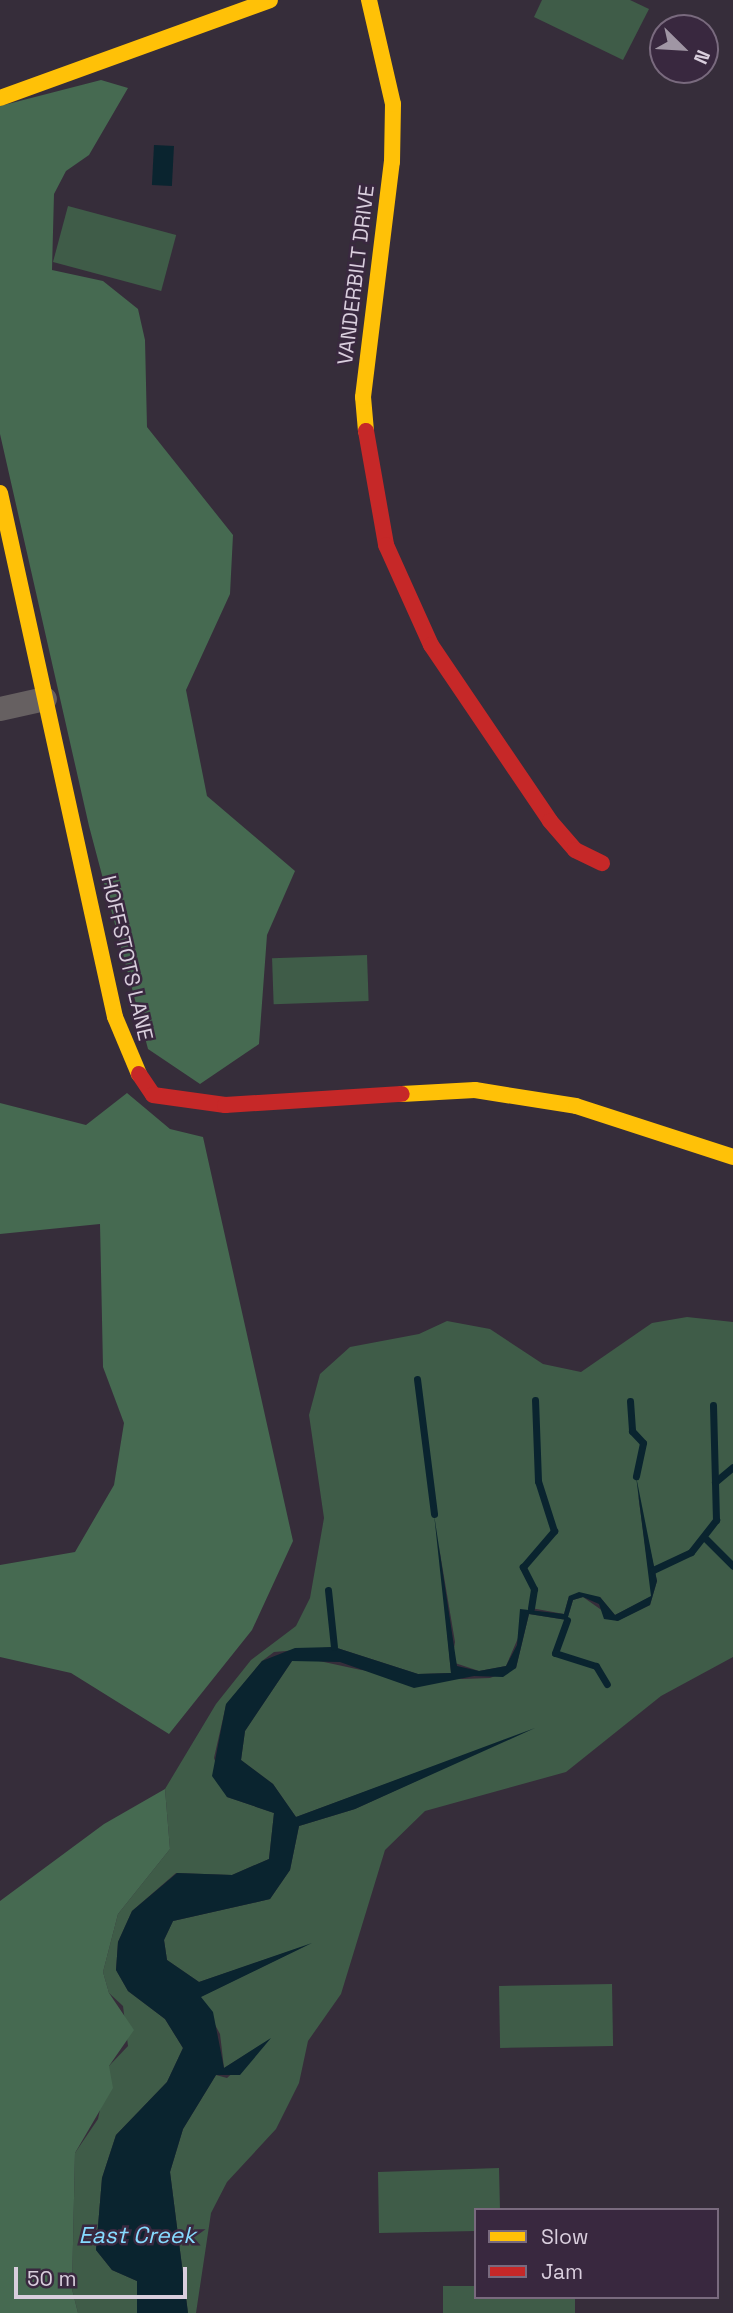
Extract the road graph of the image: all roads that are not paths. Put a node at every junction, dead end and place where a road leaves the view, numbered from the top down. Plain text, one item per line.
1 (270, 0) edge
2 (369, 0) edge
3 (0, 98) edge
4 (0, 493) edge
5 (45, 699) junction
6 (0, 709) edge
7 (602, 863) dead end
8 (733, 1157) edge

1 - 3 street
2 - 7 street, VANDERBILT DRIVE
4 - 5 street, HOFFSTOTS LANE
5 - 6 street
5 - 8 street, HOFFSTOTS LANE

